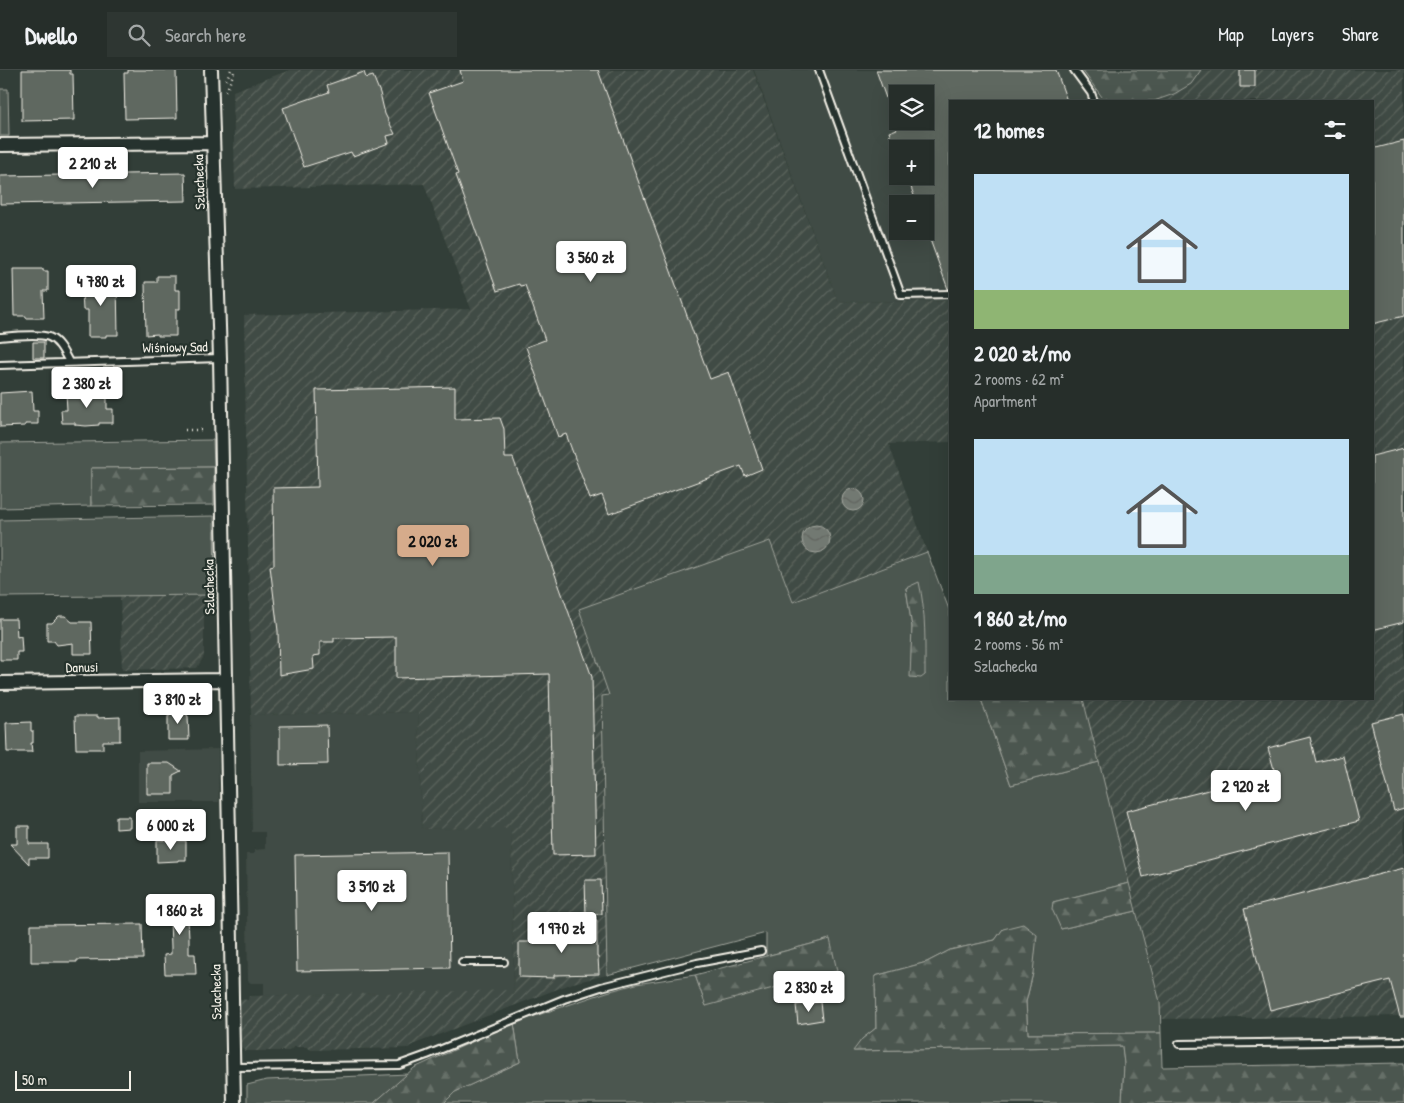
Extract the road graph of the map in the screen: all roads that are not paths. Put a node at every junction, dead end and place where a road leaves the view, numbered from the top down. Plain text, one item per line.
1 (211, 70) edge
2 (819, 70) edge
3 (1074, 70) edge
4 (1094, 100) edge
5 (213, 143) junction
6 (0, 145) edge
7 (949, 294) edge
8 (0, 336) edge
9 (220, 358) junction
10 (70, 362) junction
11 (0, 365) edge
12 (225, 680) junction
13 (0, 683) edge
14 (761, 951) dead end
15 (462, 962) dead end
16 (504, 962) dead end
17 (1404, 1041) edge
18 (1179, 1044) dead end
19 (233, 1067) junction
20 (234, 1103) edge

1 - 5 street, Szlachecka
2 - 7 lane
3 - 4 lane
5 - 6 street
5 - 9 street, Szlachecka
8 - 10 lane
9 - 10 lane, Wiśniowy Sad
9 - 12 street, Szlachecka
10 - 11 lane, Wiśniowy Sad
12 - 13 street, Danusi
12 - 19 street, Szlachecka
14 - 19 lane
15 - 16 lane
17 - 18 lane
19 - 20 street, Szlachecka

